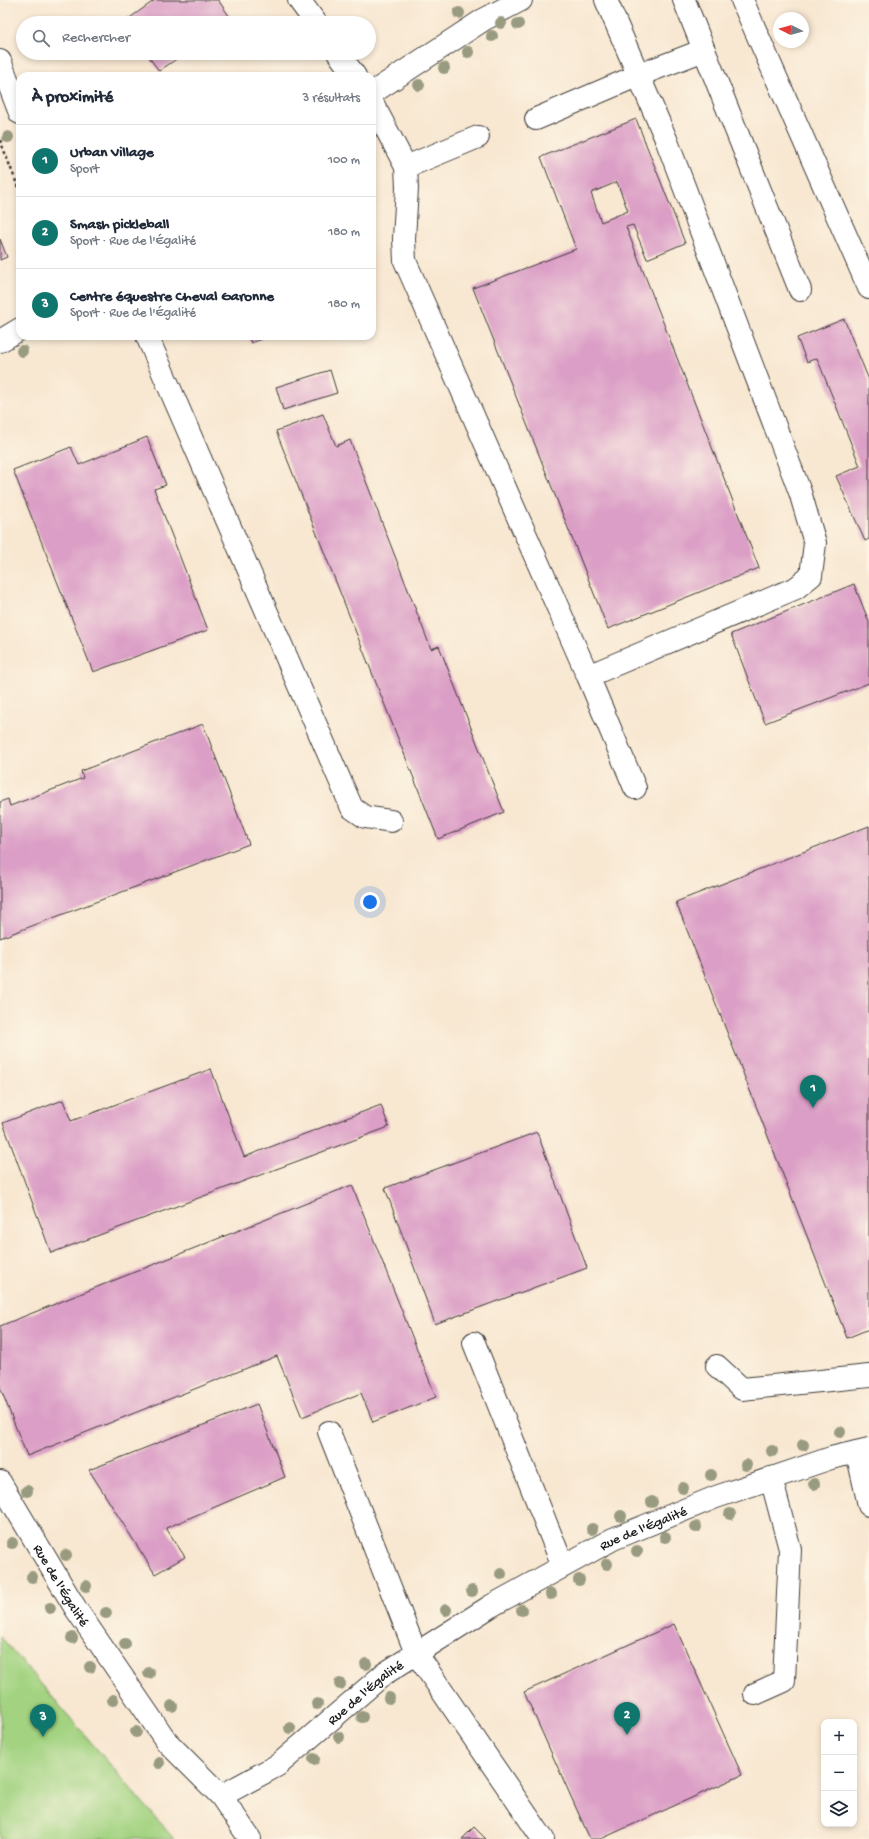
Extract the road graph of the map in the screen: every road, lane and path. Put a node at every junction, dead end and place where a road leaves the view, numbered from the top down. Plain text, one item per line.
1 (299, 0) edge
2 (521, 0) edge
3 (606, 0) edge
4 (684, 0) edge
5 (742, 0) edge
6 (311, 16) edge
7 (704, 50) junction
8 (343, 60) edge
9 (0, 61) edge
10 (351, 72) edge
11 (639, 75) junction
12 (376, 90) edge
13 (16, 103) edge
14 (376, 110) edge
15 (536, 119) dead end
16 (478, 137) dead end
17 (0, 140) edge
18 (406, 167) junction
19 (16, 182) edge
20 (869, 288) edge
21 (800, 290) dead end
22 (16, 331) edge
23 (149, 340) edge
24 (0, 341) edge
25 (588, 676) junction
26 (636, 788) dead end
27 (391, 821) dead end
28 (474, 1343) dead end
29 (717, 1366) dead end
30 (869, 1376) edge
31 (329, 1432) dead end
32 (863, 1451) edge
33 (771, 1478) junction
34 (0, 1482) edge
35 (869, 1505) edge
36 (563, 1566) junction
37 (416, 1653) junction
38 (755, 1694) dead end
39 (221, 1796) junction
40 (250, 1839) edge
41 (543, 1839) edge

1 - 6 street
2 - 12 street
3 - 11 street
4 - 7 street
5 - 20 street
7 - 11 street
7 - 21 street
8 - 10 street
9 - 13 street
11 - 15 street
11 - 25 street
14 - 18 street
16 - 18 street
17 - 19 path
18 - 25 street
22 - 24 street
23 - 27 street
25 - 26 street
28 - 36 street
29 - 30 street
31 - 37 street
32 - 33 street, Rue de l'Égalité
32 - 35 street
33 - 36 street, Rue de l'Égalité
33 - 38 street
34 - 39 street, Rue de l'Égalité
36 - 37 street, Rue de l'Égalité
37 - 39 street, Rue de l'Égalité
37 - 41 street
39 - 40 street

